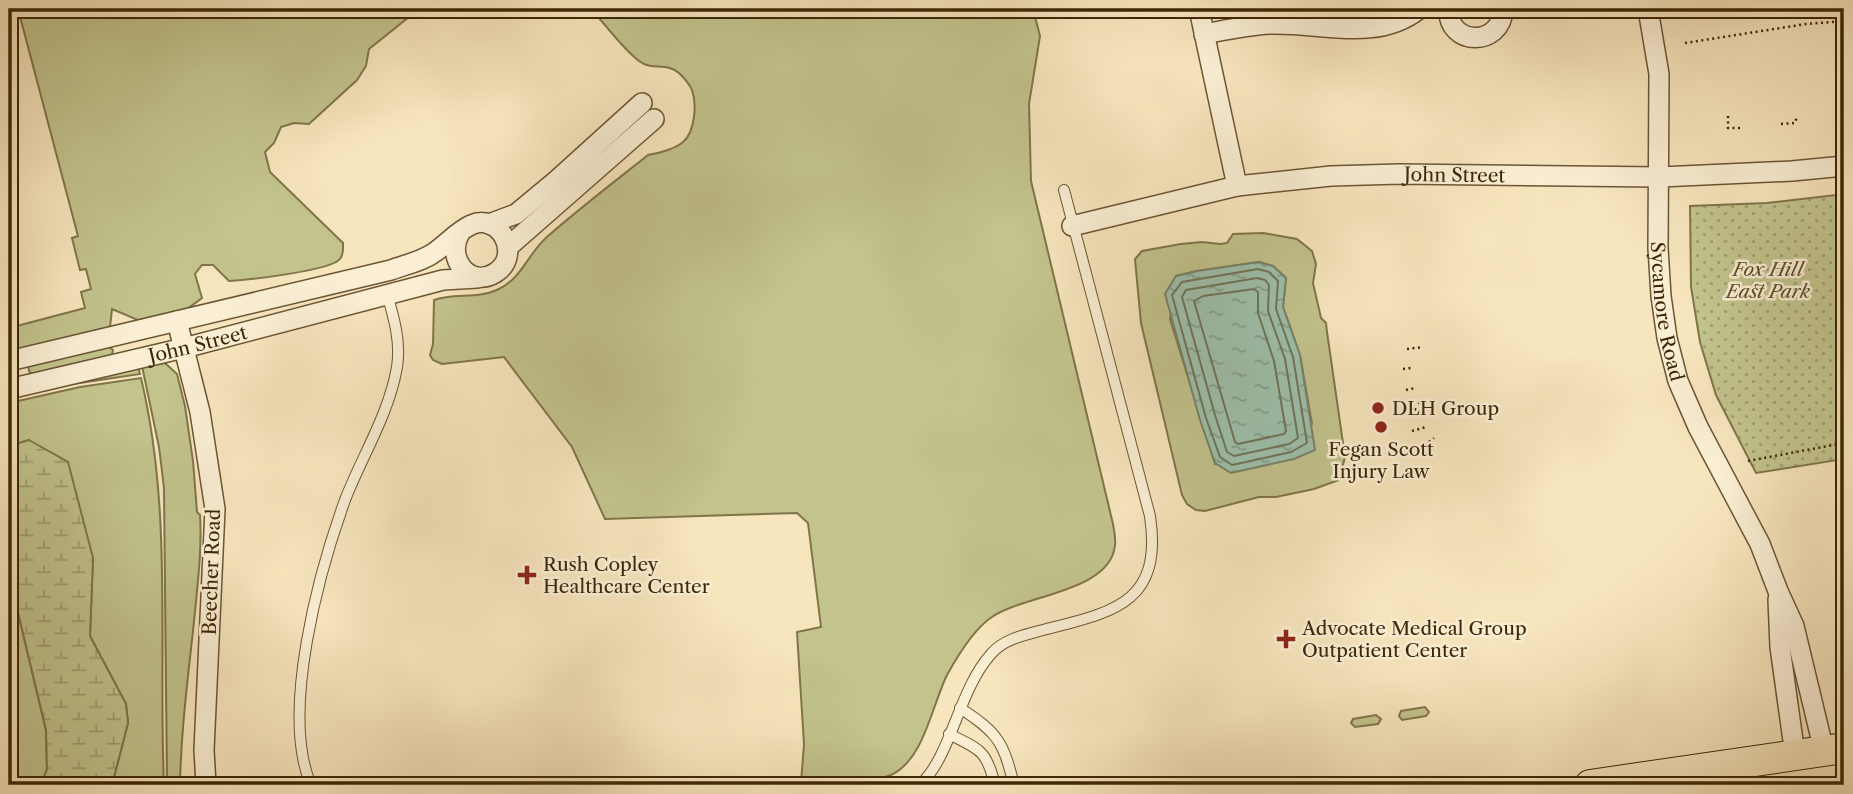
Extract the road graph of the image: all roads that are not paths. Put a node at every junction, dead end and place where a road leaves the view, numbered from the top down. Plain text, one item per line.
1 (1199, 9) edge
2 (1419, 9) edge
3 (1449, 9) edge
4 (1503, 9) edge
5 (1648, 9) edge
6 (1204, 34) junction
7 (1844, 166) edge
8 (1660, 177) junction
9 (1237, 186) junction
10 (1064, 190) dead end
11 (489, 224) junction
12 (1072, 226) junction
13 (460, 233) junction
14 (508, 247) junction
15 (382, 273) junction
16 (483, 277) junction
17 (387, 294) junction
18 (177, 321) junction
19 (184, 348) junction
20 (9, 361) edge
21 (9, 389) edge
22 (1778, 592) junction
23 (960, 708) junction
24 (949, 734) junction
25 (1821, 751) edge
26 (206, 785) edge
27 (311, 785) edge
28 (920, 785) edge
29 (995, 785) edge
30 (1014, 785) edge
31 (1590, 785) edge

1 - 6 street
2 - 6 street
3 - 4 street
5 - 8 street, Sycamore Road
6 - 9 street
7 - 8 street, John Street
8 - 9 street, John Street
8 - 22 street, Sycamore Road
9 - 12 street, John Street
10 - 12 lane
11 - 13 street
11 - 14 street
11 - 14 street
12 - 23 lane
13 - 15 street, John Street
13 - 16 street
14 - 16 street
15 - 17 street
15 - 18 street, John Street
16 - 17 street, John Street
17 - 19 street, John Street
17 - 27 lane
18 - 19 street, Beecher Road
18 - 20 street, John Street
19 - 21 street, John Street
19 - 26 street, Beecher Road
22 - 25 street, Sycamore Road
22 - 25 street, Sycamore Road
23 - 24 lane
23 - 30 lane
24 - 28 lane
24 - 29 lane
25 - 31 main road

